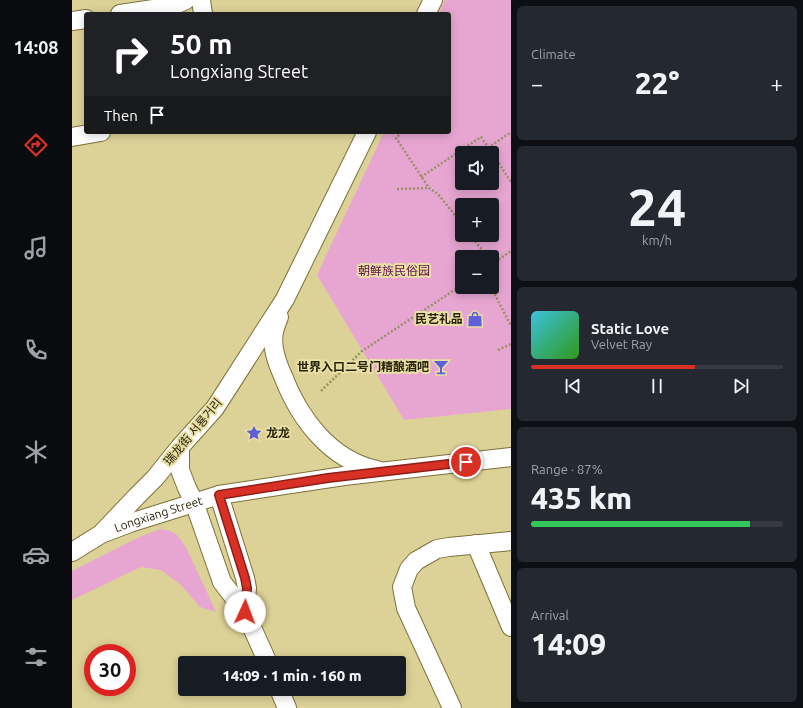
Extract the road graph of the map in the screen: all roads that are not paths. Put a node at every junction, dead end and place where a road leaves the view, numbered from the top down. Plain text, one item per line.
1 (186, 0) edge
2 (201, 0) edge
3 (433, 0) edge
4 (133, 12) edge
5 (203, 12) edge
6 (427, 12) edge
7 (84, 19) edge
8 (72, 21) edge
9 (89, 134) edge
10 (366, 134) edge
11 (72, 137) edge
12 (285, 299) junction
13 (180, 447) junction
14 (511, 457) edge
15 (384, 472) junction
16 (219, 495) junction
17 (194, 502) junction
18 (101, 534) junction
19 (511, 541) edge
20 (476, 544) junction
21 (72, 552) edge
22 (245, 612) junction
23 (511, 627) edge
24 (265, 656) edge
25 (282, 696) edge
26 (288, 708) edge
27 (452, 708) edge

1 - 4 street
2 - 5 street
3 - 6 street
7 - 8 street
9 - 11 street
10 - 12 street, 瑞龙街 서룡거리
12 - 13 street, 瑞龙街 서룡거리
12 - 15 street, 瑞龙街 서룡거리
13 - 17 street
13 - 18 street, 瑞龙街 서룡거리
14 - 15 street, Longxiang Street
15 - 16 street, Longxiang Street
16 - 17 street, Longxiang Street
16 - 22 street
17 - 18 street, Longxiang Street
17 - 22 street
18 - 21 street, Longxiang Street
19 - 20 street
20 - 23 street
20 - 27 street
22 - 24 street
25 - 26 street

